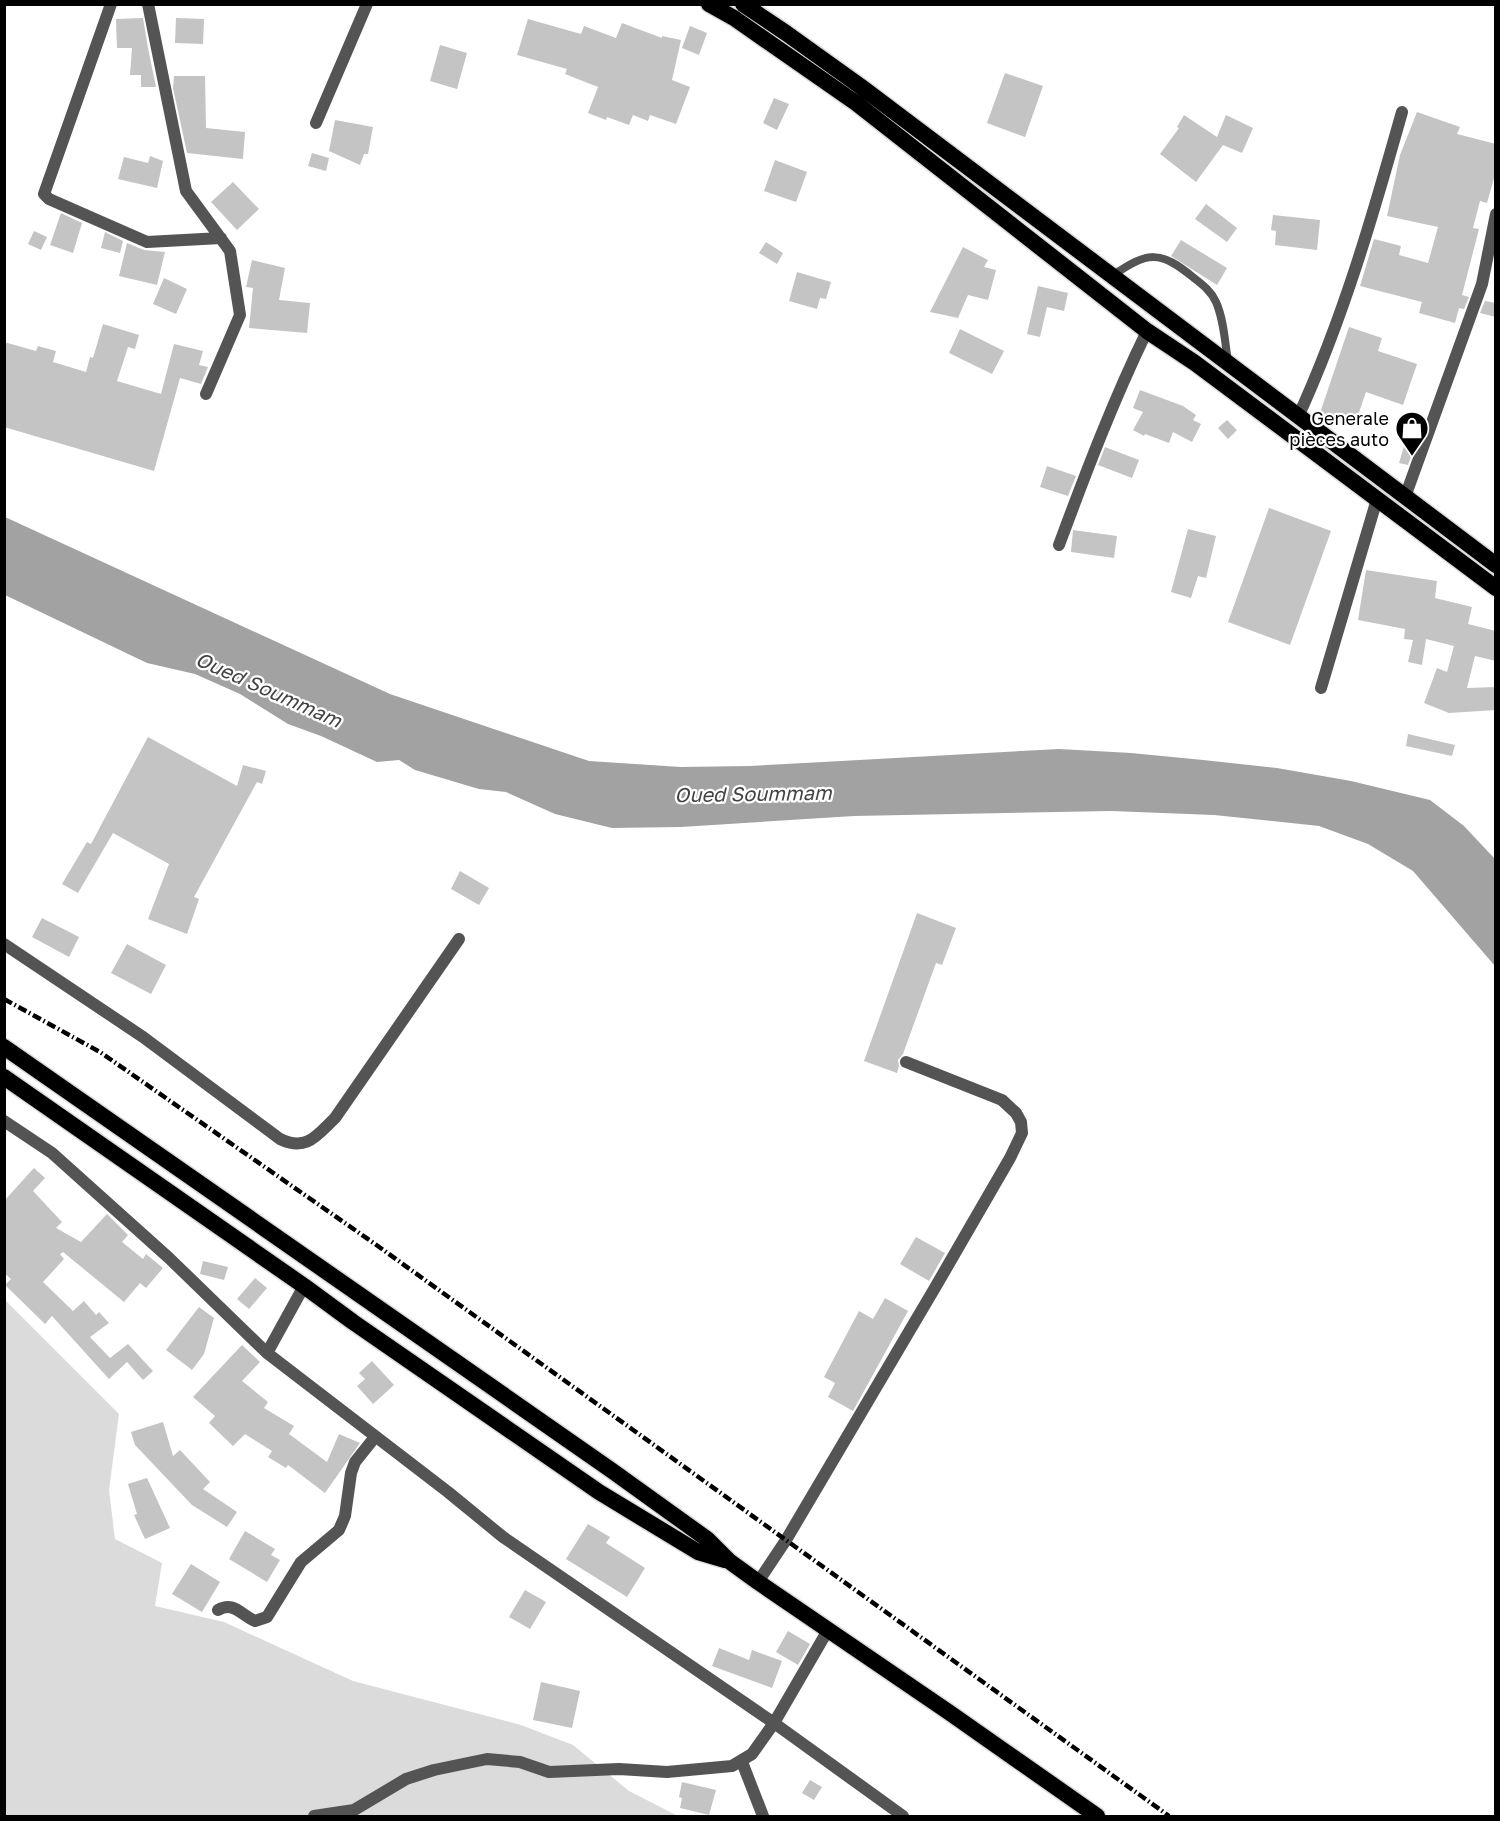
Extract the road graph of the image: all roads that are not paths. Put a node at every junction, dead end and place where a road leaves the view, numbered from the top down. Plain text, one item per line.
1 (111, 4) edge
2 (148, 4) edge
3 (367, 4) edge
4 (709, 4) edge
5 (743, 4) edge
6 (1402, 112) dead end
7 (316, 123) dead end
8 (1496, 214) edge
9 (221, 238) junction
10 (1112, 276) junction
11 (1147, 331) junction
12 (1228, 363) junction
13 (206, 394) dead end
14 (1298, 417) junction
15 (1405, 497) junction
16 (1377, 499) junction
17 (1059, 545) dead end
18 (1496, 565) edge
19 (1496, 588) edge
20 (1321, 688) dead end
21 (459, 939) dead end
22 (4, 944) edge
23 (4, 1047) edge
24 (906, 1062) dead end
25 (4, 1077) edge
26 (4, 1121) edge
27 (304, 1286) junction
28 (267, 1353) junction
29 (375, 1437) junction
30 (729, 1561) junction
31 (758, 1582) junction
32 (218, 1610) dead end
33 (828, 1630) junction
34 (774, 1723) junction
35 (742, 1762) junction
36 (314, 1816) edge
37 (763, 1816) edge
38 (903, 1816) edge
39 (1097, 1816) edge

1 - 9 street
2 - 9 street
3 - 7 street
4 - 11 highway
5 - 10 highway
6 - 14 street
8 - 15 street
9 - 13 street
10 - 12 highway
10 - 12 lane
11 - 16 highway
11 - 17 street
12 - 14 highway
14 - 15 highway
15 - 18 highway
16 - 19 highway
16 - 20 street
21 - 22 street
23 - 30 highway
24 - 31 street
25 - 27 highway
26 - 28 street
27 - 28 street
27 - 30 highway
28 - 29 street
29 - 32 street
29 - 34 street
30 - 31 highway
31 - 33 highway
33 - 34 street
33 - 39 highway
34 - 35 street
34 - 38 street
35 - 36 street
35 - 37 street

